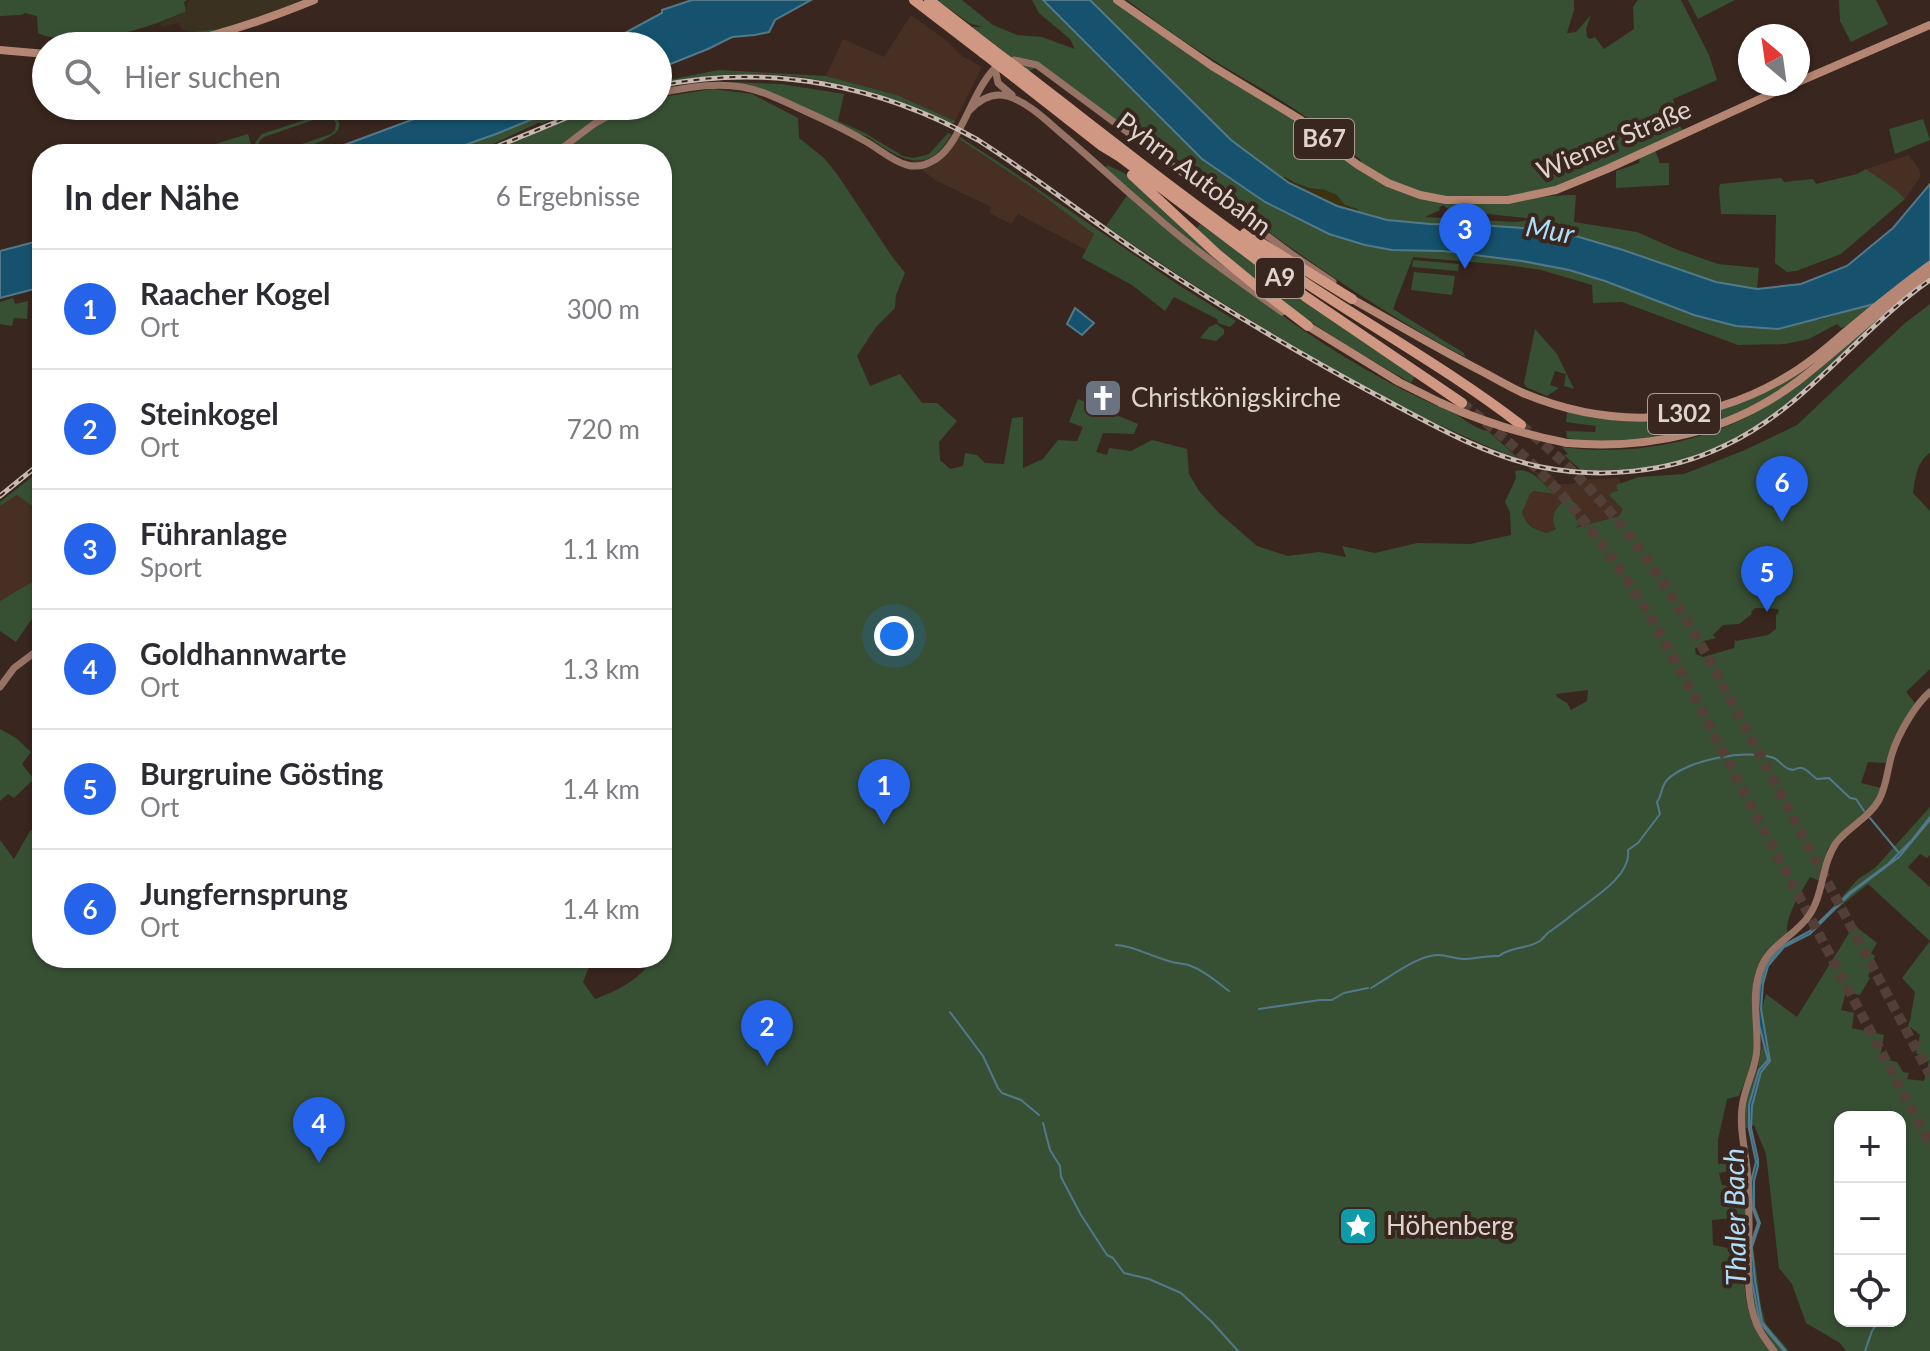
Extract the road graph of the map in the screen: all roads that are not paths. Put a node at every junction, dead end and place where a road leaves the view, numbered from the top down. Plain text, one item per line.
1 (314, 0) edge
2 (914, 0) edge
3 (929, 0) edge
4 (1117, 0) edge
5 (1930, 25) edge
6 (228, 32) edge
7 (0, 50) edge
8 (988, 51) junction
9 (32, 53) edge
10 (1014, 60) dead end
11 (1019, 75) junction
12 (1810, 77) edge
13 (672, 92) edge
14 (1767, 96) edge
15 (1020, 101) junction
16 (969, 111) junction
17 (601, 120) edge
18 (567, 144) edge
19 (1102, 146) junction
20 (1178, 191) junction
21 (1930, 265) edge
22 (1930, 272) edge
23 (1352, 299) junction
24 (1308, 326) junction
25 (1462, 403) tunnel mouth
26 (1521, 425) tunnel mouth
27 (32, 654) edge
28 (0, 687) edge
29 (1930, 692) edge
30 (1774, 1351) edge

1 - 6 main road
2 - 8 highway, Pyhrn Autobahn / A9
3 - 8 highway, Pyhrn Autobahn / A9
4 - 14 main road, Wiener Straße / B67
5 - 12 main road, Wiener Straße / B67
7 - 9 main road
8 - 11 highway, Pyhrn Autobahn / A9, bridge
10 - 23 main road, L302
11 - 19 highway, Pyhrn Autobahn / A9
11 - 20 highway, Pyhrn Autobahn / A9
13 - 16 main road
15 - 16 main road
15 - 16 main road
15 - 24 main road, L302
17 - 18 main road
19 - 24 highway
19 - 25 highway, Pyhrn Autobahn / A9
20 - 23 highway
20 - 26 highway, Pyhrn Autobahn / A9
21 - 23 main road, L302
22 - 24 main road, L302, bridge
27 - 28 main road
29 - 30 main road

